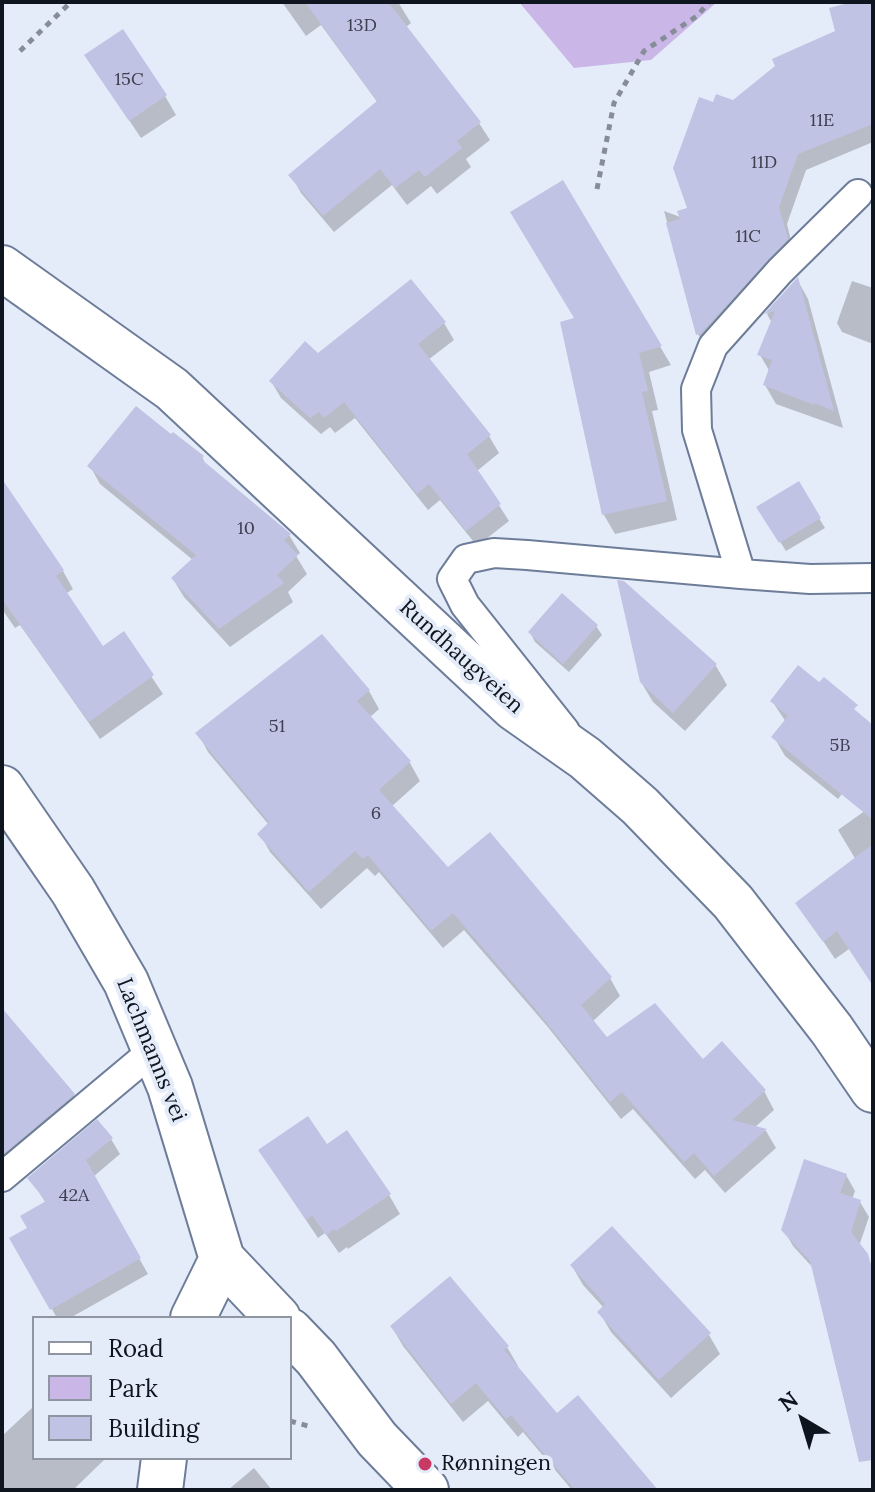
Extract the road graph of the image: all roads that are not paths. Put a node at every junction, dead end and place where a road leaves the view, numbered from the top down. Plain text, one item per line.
1 (858, 194) dead end
2 (2, 268) edge
3 (741, 574) junction
4 (873, 578) edge
5 (585, 758) junction
6 (2, 788) edge
7 (155, 1049) junction
8 (873, 1090) edge
9 (2, 1177) edge
10 (222, 1259) junction
11 (194, 1316) edge
12 (276, 1316) edge
13 (292, 1333) edge
14 (164, 1460) edge
15 (160, 1490) edge
16 (426, 1490) edge

1 - 3 lane
2 - 5 street, Rundhaugveien
3 - 4 lane
3 - 5 lane
5 - 8 street, Rundhaugveien
6 - 7 street, Lachmanns vei
7 - 9 lane
7 - 10 street, Lachmanns vei
10 - 11 street
10 - 12 street, Lachmanns vei
13 - 16 street
14 - 15 street

